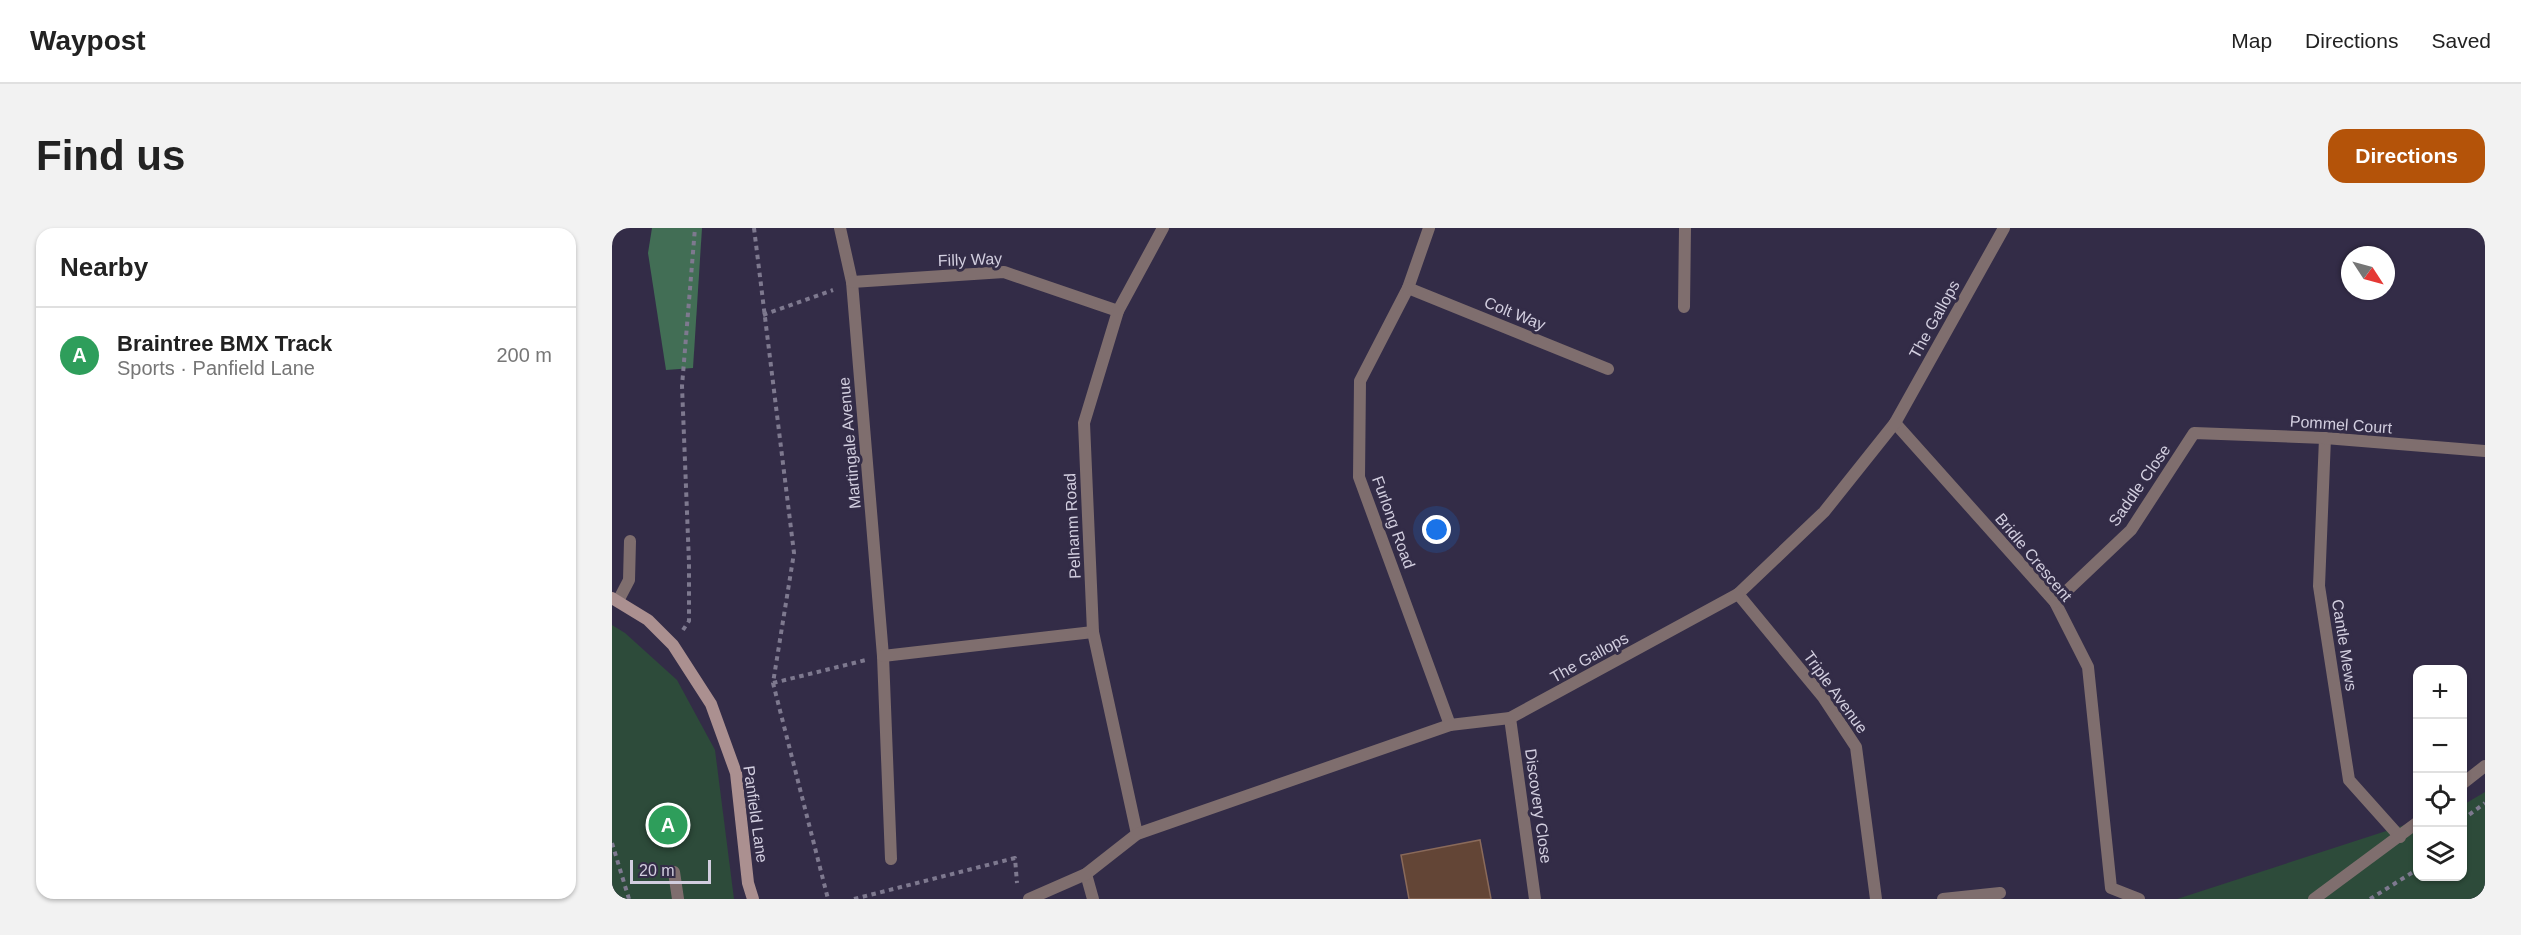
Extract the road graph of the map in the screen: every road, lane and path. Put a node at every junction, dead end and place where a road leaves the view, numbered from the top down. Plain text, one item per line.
1 (695, 228) edge
2 (754, 228) edge
3 (840, 228) edge
4 (1162, 228) edge
5 (1429, 228) edge
6 (1686, 228) edge
7 (2004, 228) edge
8 (852, 282) junction
9 (1408, 288) junction
10 (1684, 307) dead end
11 (1118, 311) junction
12 (763, 315) junction
13 (1608, 369) dead end
14 (1895, 423) junction
15 (2194, 433) joint
16 (2325, 438) junction
17 (2485, 451) edge
18 (630, 542) dead end
19 (1738, 594) junction
20 (615, 599) edge
21 (2055, 602) junction
22 (1093, 632) junction
23 (673, 645) junction
24 (883, 656) junction
25 (773, 682) junction
26 (1510, 718) junction
27 (1450, 725) junction
28 (2485, 766) edge
29 (2467, 781) edge
30 (2485, 803) edge
31 (2467, 817) edge
32 (2413, 826) edge
33 (1137, 834) junction
34 (2400, 837) junction
35 (612, 843) edge
36 (891, 859) dead end
37 (674, 872) dead end
38 (2413, 872) edge
39 (1086, 874) junction
40 (1018, 889) dead end
41 (2000, 893) dead end
42 (629, 899) edge
43 (678, 899) edge
44 (753, 899) edge
45 (828, 899) edge
46 (854, 899) edge
47 (1029, 899) edge
48 (1093, 899) edge
49 (1535, 899) edge
50 (1876, 899) edge
51 (1943, 899) edge
52 (2139, 899) edge
53 (2314, 899) edge
54 (2370, 899) edge

1 - 23 path
2 - 12 path
3 - 8 street, Martingale Avenue
4 - 11 street, Pelhanm Road
5 - 9 street, Furlong Road
6 - 10 street
7 - 14 street, The Gallops
8 - 11 street, Filly Way
8 - 12 path
8 - 24 street, Martingale Avenue
9 - 13 street, Colt Way
9 - 27 street, Furlong Road
11 - 22 street, Pelhanm Road
12 - 25 path
14 - 19 street, The Gallops
14 - 21 street, Bridle Crescent
15 - 16 street, Pommel Court
15 - 21 street, Saddle Close
16 - 17 street, Pommel Court
16 - 34 street, Cantle Mews
18 - 20 street
19 - 26 street, The Gallops
19 - 50 street, Triple Avenue
20 - 23 street, Panfield Lane
21 - 52 street, Bridle Crescent
22 - 24 street
22 - 33 street, Pelhanm Road
23 - 44 street, Panfield Lane
24 - 25 path
24 - 36 street, Martingale Avenue
25 - 45 path
26 - 27 street, The Gallops
26 - 49 street, Discovery Close
27 - 33 street, The Gallops
28 - 29 street
30 - 31 path
32 - 34 street
33 - 39 street, The Gallops
34 - 53 street
35 - 42 path
37 - 43 street
38 - 54 path
39 - 47 street, The Gallops
39 - 48 street
40 - 46 path
41 - 51 street

